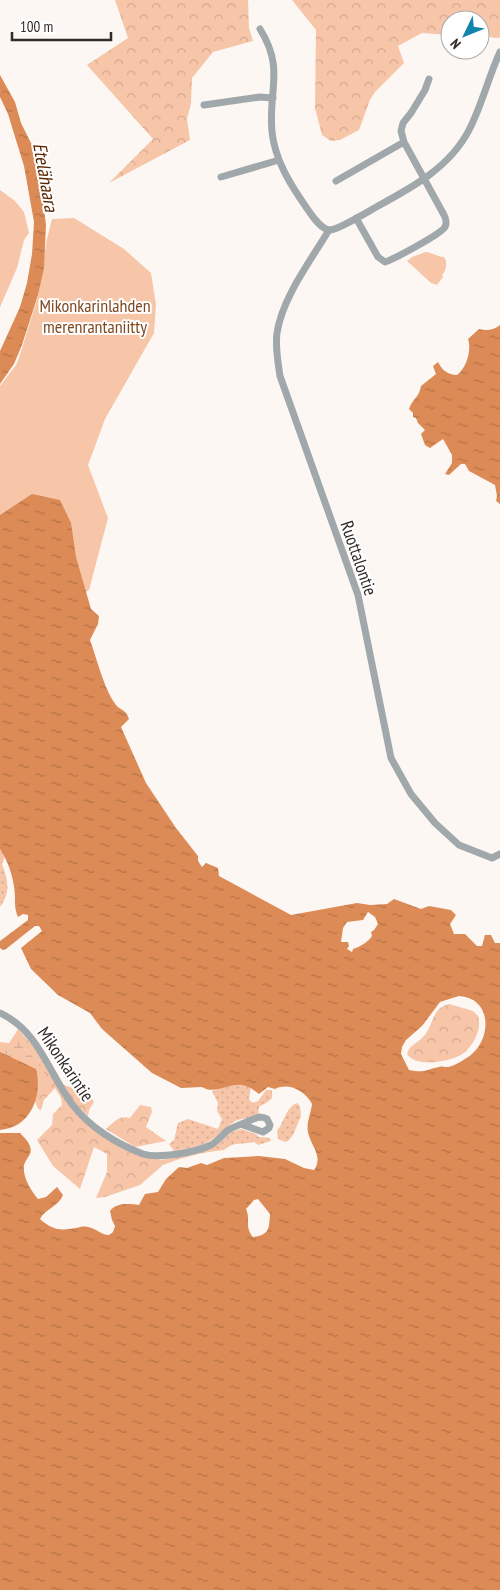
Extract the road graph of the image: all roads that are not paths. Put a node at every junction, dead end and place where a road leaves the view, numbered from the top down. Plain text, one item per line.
1 (260, 29) dead end
2 (500, 52) edge
3 (429, 79) dead end
4 (273, 98) junction
5 (204, 105) dead end
6 (404, 142) junction
7 (279, 160) junction
8 (221, 178) dead end
9 (424, 180) junction
10 (336, 181) dead end
11 (356, 218) junction
12 (329, 230) junction
13 (500, 854) edge
14 (0, 1013) edge
15 (243, 1125) dead end

1 - 4 street
2 - 9 street
3 - 6 street
4 - 5 street
4 - 7 street
6 - 9 street
6 - 10 street
7 - 8 street
7 - 12 street
9 - 11 street
9 - 11 street
11 - 12 street
12 - 13 street, Ruottalontie
14 - 15 street, Mikonkarintie

